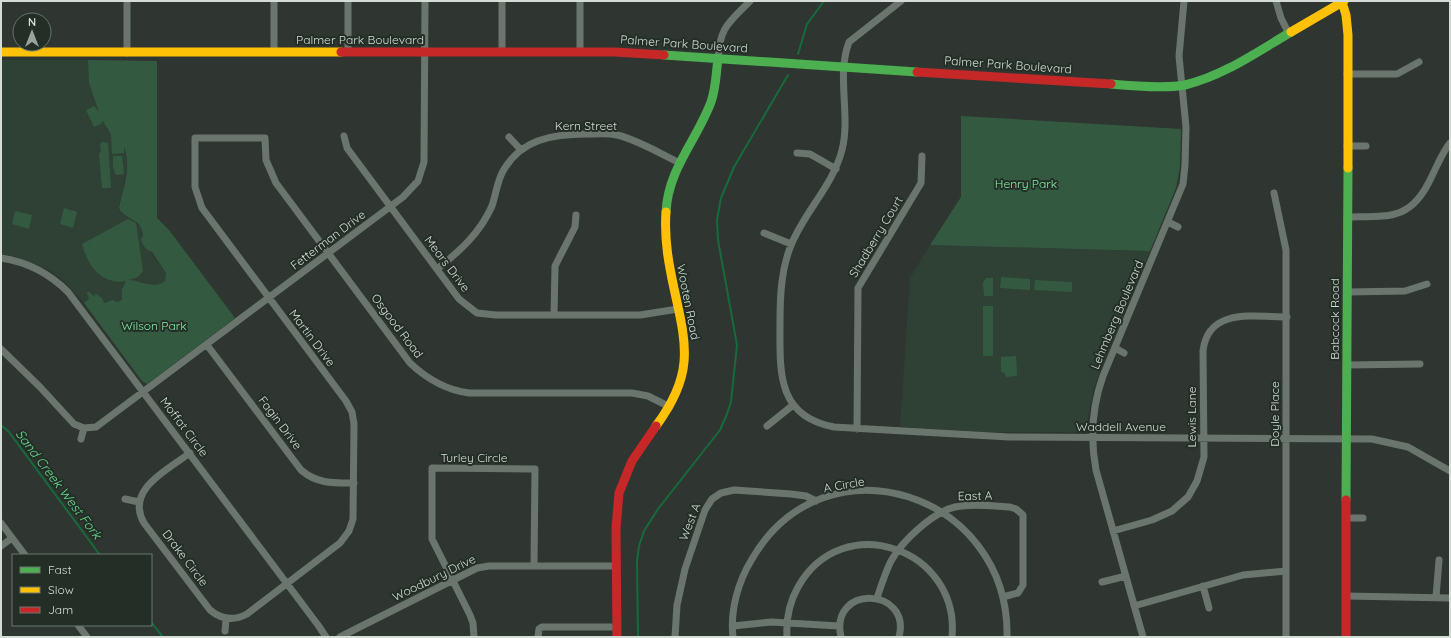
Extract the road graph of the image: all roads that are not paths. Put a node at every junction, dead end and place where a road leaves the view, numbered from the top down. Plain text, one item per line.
1 (127, 1) edge
2 (274, 1) edge
3 (348, 1) edge
4 (425, 1) edge
5 (502, 1) edge
6 (580, 1) edge
7 (750, 1) edge
8 (901, 1) edge
9 (1184, 1) edge
10 (1276, 1) edge
11 (1343, 2) edge
12 (1289, 34) junction
13 (580, 51) junction
14 (1, 52) edge
15 (274, 52) junction
16 (348, 52) junction
17 (425, 52) junction
18 (502, 52) junction
19 (127, 53) junction
20 (718, 59) junction
21 (1419, 62) dead end
22 (845, 67) junction
23 (1347, 74) junction
24 (1183, 85) junction
25 (344, 136) dead end
26 (509, 137) dead end
27 (240, 138) joint
28 (1450, 143) edge
29 (1347, 146) junction
30 (1366, 146) dead end
31 (521, 150) junction
32 (797, 153) dead end
33 (922, 156) dead end
34 (678, 162) junction
35 (836, 169) junction
36 (1274, 193) dead end
37 (390, 207) junction
38 (576, 215) dead end
39 (1347, 217) junction
40 (1168, 222) junction
41 (1178, 227) dead end
42 (764, 233) dead end
43 (791, 244) junction
44 (329, 253) junction
45 (1, 258) edge
46 (437, 269) junction
47 (1427, 284) dead end
48 (1347, 292) junction
49 (268, 298) junction
50 (678, 309) junction
51 (554, 315) junction
52 (1286, 317) junction
53 (207, 345) junction
54 (1115, 348) junction
55 (1, 349) edge
56 (1124, 353) dead end
57 (1420, 364) dead end
58 (1347, 365) junction
59 (144, 391) junction
60 (793, 404) junction
61 (670, 407) junction
62 (767, 426) dead end
63 (84, 428) junction
64 (856, 429) junction
65 (1092, 438) junction
66 (1203, 438) junction
67 (1286, 438) junction
68 (81, 439) dead end
69 (1346, 439) junction
70 (190, 453) junction
71 (1449, 467) edge
72 (354, 483) junction
73 (125, 499) dead end
74 (816, 501) junction
75 (139, 502) junction
76 (941, 511) junction
77 (1346, 518) junction
78 (1363, 518) dead end
79 (1, 523) edge
80 (1113, 531) junction
81 (12, 538) junction
82 (1, 546) edge
83 (899, 550) junction
84 (24, 554) edge
85 (1438, 560) dead end
86 (534, 566) junction
87 (616, 566) junction
88 (1286, 571) junction
89 (1126, 576) junction
90 (452, 580) junction
91 (1102, 582) dead end
92 (287, 583) junction
93 (1203, 586) junction
94 (1346, 596) junction
95 (1436, 597) junction
96 (877, 598) junction
97 (1003, 598) junction
98 (1450, 598) edge
99 (1134, 606) junction
100 (1209, 608) dead end
101 (226, 619) junction
102 (787, 622) junction
103 (79, 626) edge
104 (617, 626) junction
105 (733, 626) junction
106 (839, 626) junction
107 (224, 631) dead end
108 (87, 637) edge
109 (326, 637) edge
110 (340, 637) edge
111 (474, 637) edge
112 (538, 637) edge
113 (617, 637) edge
114 (675, 637) edge
115 (733, 637) edge
116 (787, 637) edge
117 (841, 637) edge
118 (899, 637) edge
119 (952, 637) edge
120 (1006, 637) edge
121 (1143, 637) edge
122 (1286, 637) edge
123 (1346, 637) edge

1 - 19 street
2 - 15 street
3 - 16 street
4 - 17 street, Fetterman Drive
5 - 18 street
6 - 13 street
7 - 20 street, Wooten Road
8 - 22 street, Waddell Avenue
9 - 24 street, Lehmberg Boulevard
10 - 12 street
11 - 12 main road, Palmer Park Boulevard
11 - 23 main road, Babcock Road
12 - 24 main road, Palmer Park Boulevard
13 - 18 main road, Palmer Park Boulevard
13 - 20 main road, Palmer Park Boulevard
14 - 19 main road, Palmer Park Boulevard
15 - 16 main road, Palmer Park Boulevard
15 - 19 main road, Palmer Park Boulevard
16 - 17 main road, Palmer Park Boulevard
17 - 18 main road, Palmer Park Boulevard
17 - 37 street, Fetterman Drive
20 - 22 main road, Palmer Park Boulevard
20 - 34 main road, Wooten Road
21 - 23 street
22 - 24 main road, Palmer Park Boulevard
22 - 35 street, Waddell Avenue
23 - 29 main road, Babcock Road
24 - 40 street, Lehmberg Boulevard
25 - 37 street, Mears Drive
26 - 31 street
27 - 44 street, Osgood Road
27 - 49 street, Martin Drive
28 - 39 street
29 - 30 street
29 - 39 main road, Babcock Road
31 - 34 street, Kern Street
31 - 46 street, Kern Street
32 - 35 street
33 - 64 street, Shadberry Court
34 - 50 main road, Wooten Road
35 - 43 street, Waddell Avenue
36 - 52 street, Doyle Place
37 - 44 street, Fetterman Drive
37 - 46 street, Mears Drive
38 - 51 street
39 - 48 main road, Babcock Road
40 - 41 street
40 - 54 street, Lehmberg Boulevard
42 - 43 street
43 - 60 street, Waddell Avenue
44 - 49 street, Fetterman Drive
44 - 61 street, Osgood Road
45 - 59 street, Moffat Circle
46 - 51 street, Mears Drive
47 - 48 street
48 - 58 main road, Babcock Road
49 - 53 street, Fetterman Drive
49 - 72 street, Martin Drive
50 - 51 street, Mears Drive
50 - 61 main road, Wooten Road
52 - 66 street, Lewis Lane
52 - 67 street, Doyle Place
53 - 59 street, Fetterman Drive
53 - 72 street, Fagin Drive
54 - 56 street
54 - 65 street, Lehmberg Boulevard
55 - 63 street
57 - 58 street
58 - 69 main road, Babcock Road
59 - 63 street, Fetterman Drive
59 - 70 street, Moffat Circle
60 - 62 street
60 - 64 street, Waddell Avenue
61 - 87 main road, Wooten Road
63 - 68 street
64 - 65 street, Waddell Avenue
65 - 66 street, Waddell Avenue
65 - 80 street, Lehmberg Boulevard
66 - 67 street, Waddell Avenue
66 - 80 street, Lewis Lane
67 - 69 street, Waddell Avenue
67 - 88 street, Doyle Place
69 - 71 street, Waddell Avenue
69 - 77 main road, Babcock Road
70 - 75 street
70 - 92 street, Moffat Circle
72 - 92 street, Martin Drive
73 - 75 street
74 - 76 street, A Circle
74 - 105 street, A Circle
74 - 114 street, West A
75 - 101 street, Drake Circle
76 - 83 street, East A
76 - 97 street, A Circle
76 - 97 street, East A
77 - 78 street
77 - 94 main road, Babcock Road
79 - 81 street
80 - 89 street, Lehmberg Boulevard
81 - 82 street
81 - 84 street
83 - 96 street, East A
83 - 102 street
83 - 119 street
85 - 95 street
86 - 87 street, Woodbury Drive
86 - 90 street, Woodbury Drive
86 - 90 street, Turley Circle
87 - 104 main road, Wooten Road
88 - 93 street
88 - 122 street, Doyle Place
89 - 91 street
89 - 99 street, Lehmberg Boulevard
90 - 110 street, Woodbury Drive
90 - 111 street
92 - 101 street
92 - 109 street, Moffat Circle
93 - 99 street
93 - 100 street
94 - 95 street
94 - 123 main road, Babcock Road
95 - 98 street
96 - 106 street
96 - 118 street
97 - 120 street, A Circle
99 - 121 street, Lehmberg Boulevard
101 - 107 street
102 - 105 street
102 - 106 street
102 - 116 street
103 - 108 street
104 - 112 street
104 - 113 main road, Wooten Road
105 - 115 street, A Circle
106 - 117 street

